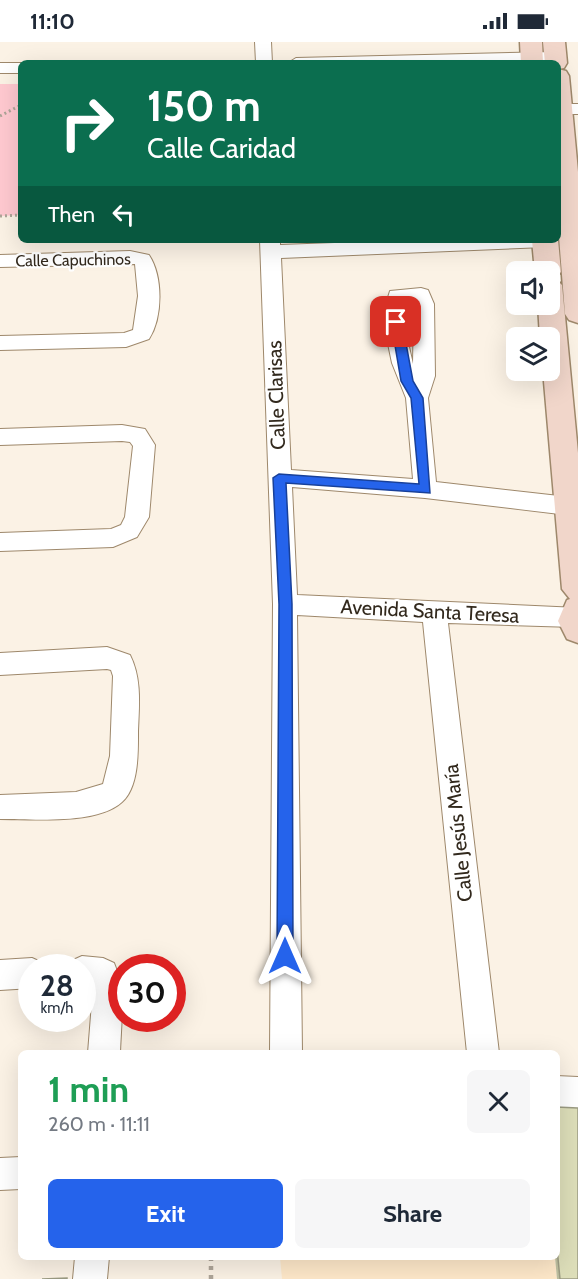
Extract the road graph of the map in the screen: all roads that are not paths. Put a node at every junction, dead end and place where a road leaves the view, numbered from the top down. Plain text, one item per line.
1 (263, 42) edge
2 (326, 42) edge
3 (435, 42) edge
4 (532, 54) edge
5 (264, 60) edge
6 (326, 60) edge
7 (436, 60) joint
8 (556, 60) edge
9 (0, 68) edge
10 (18, 68) edge
11 (561, 88) edge
12 (566, 115) edge
13 (435, 243) edge
14 (545, 243) edge
15 (270, 246) edge
16 (0, 261) edge
17 (547, 261) edge
18 (578, 314) edge
19 (552, 315) edge
20 (0, 343) edge
21 (417, 398) dead end
22 (0, 437) edge
23 (279, 478) junction
24 (425, 489) junction
25 (568, 506) junction
26 (0, 542) edge
27 (285, 604) junction
28 (577, 611) edge
29 (434, 613) junction
30 (0, 664) edge
31 (0, 807) edge
32 (18, 974) edge
33 (0, 975) edge
34 (96, 976) edge
35 (104, 1050) edge
36 (286, 1050) edge
37 (483, 1050) edge
38 (560, 1092) edge
39 (578, 1094) edge
40 (18, 1173) edge
41 (0, 1174) edge
42 (92, 1260) edge
43 (90, 1279) edge

1 - 5 street
2 - 6 street
3 - 7 street
4 - 7 street
4 - 8 street
9 - 10 street
11 - 12 street
12 - 18 street
13 - 15 street
14 - 17 street
15 - 23 street, Calle Clarisas
16 - 20 street, Calle Capuchinos
19 - 25 street
21 - 24 street
22 - 26 street
23 - 24 street
23 - 27 street, Calle Clarisas
24 - 25 street
25 - 28 street
27 - 29 street, Avenida Santa Teresa
27 - 36 street, Calle Clarisas
28 - 29 street, Avenida Santa Teresa
29 - 37 street, Calle Jesús María
30 - 31 street
32 - 33 street
34 - 35 street
38 - 39 street
40 - 41 street
42 - 43 street

